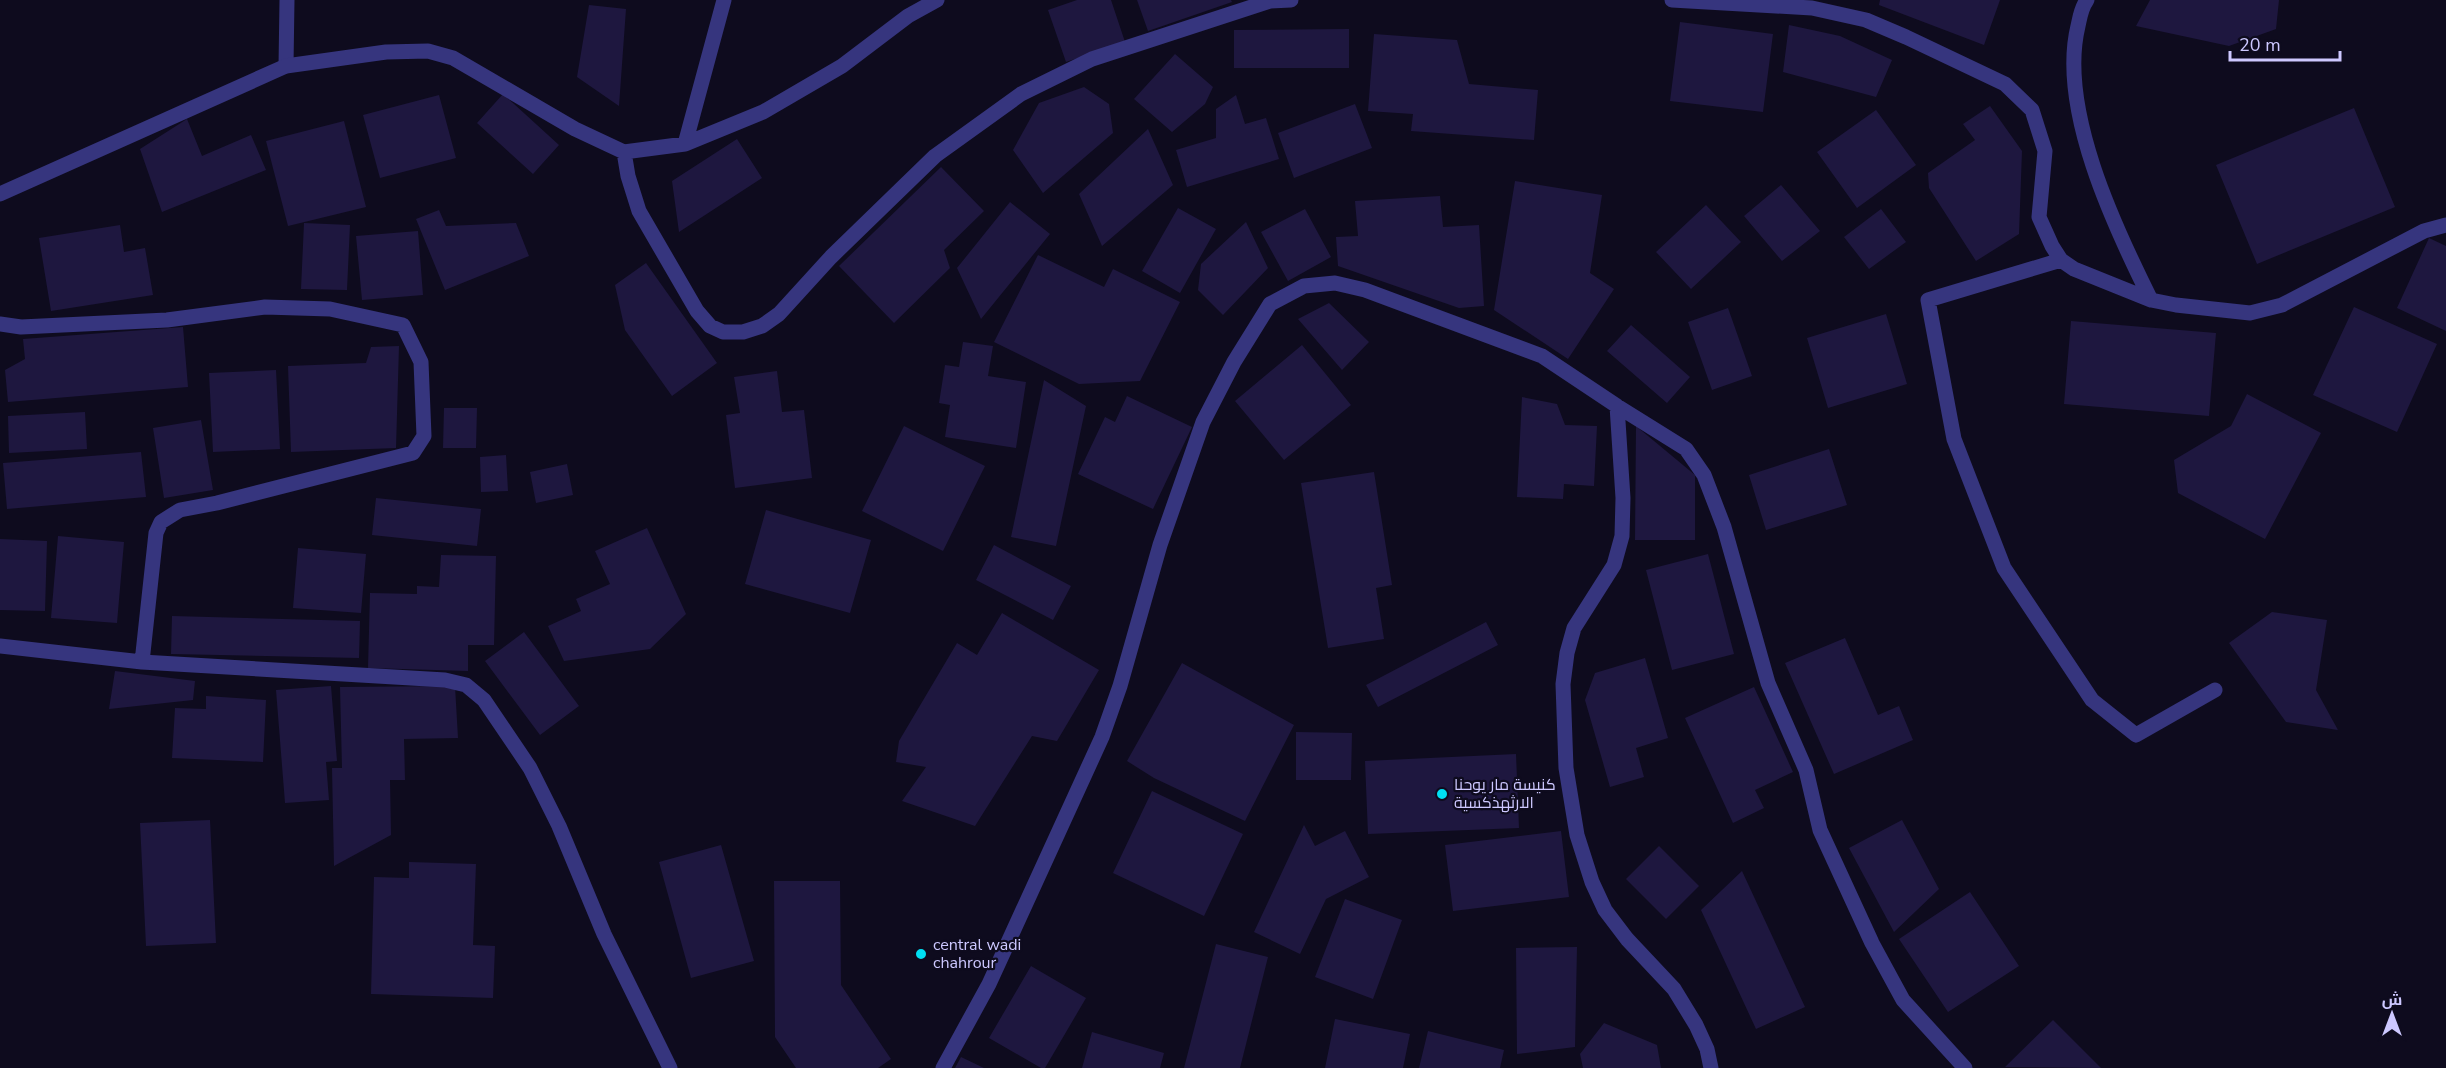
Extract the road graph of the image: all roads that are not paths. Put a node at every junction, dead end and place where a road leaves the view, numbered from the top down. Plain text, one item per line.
1 (287, 0) edge
2 (724, 0) edge
3 (937, 0) edge
4 (1292, 0) edge
5 (1672, 0) edge
6 (2086, 0) edge
7 (286, 66) junction
8 (685, 144) junction
9 (624, 152) junction
10 (0, 194) edge
11 (2446, 225) edge
12 (2061, 260) junction
13 (2151, 300) junction
14 (0, 324) edge
15 (1617, 406) junction
16 (0, 646) edge
17 (142, 662) junction
18 (2215, 690) dead end
19 (670, 1068) edge
20 (943, 1068) edge
21 (1711, 1068) edge
22 (1965, 1068) edge

1 - 7 street
2 - 8 street
3 - 8 street
4 - 9 street
5 - 12 street
6 - 13 street
7 - 9 street
7 - 10 street
8 - 9 street
11 - 13 street
12 - 13 street
12 - 18 street
14 - 17 street
15 - 20 street
15 - 21 street
15 - 22 street
16 - 17 street
17 - 19 street

